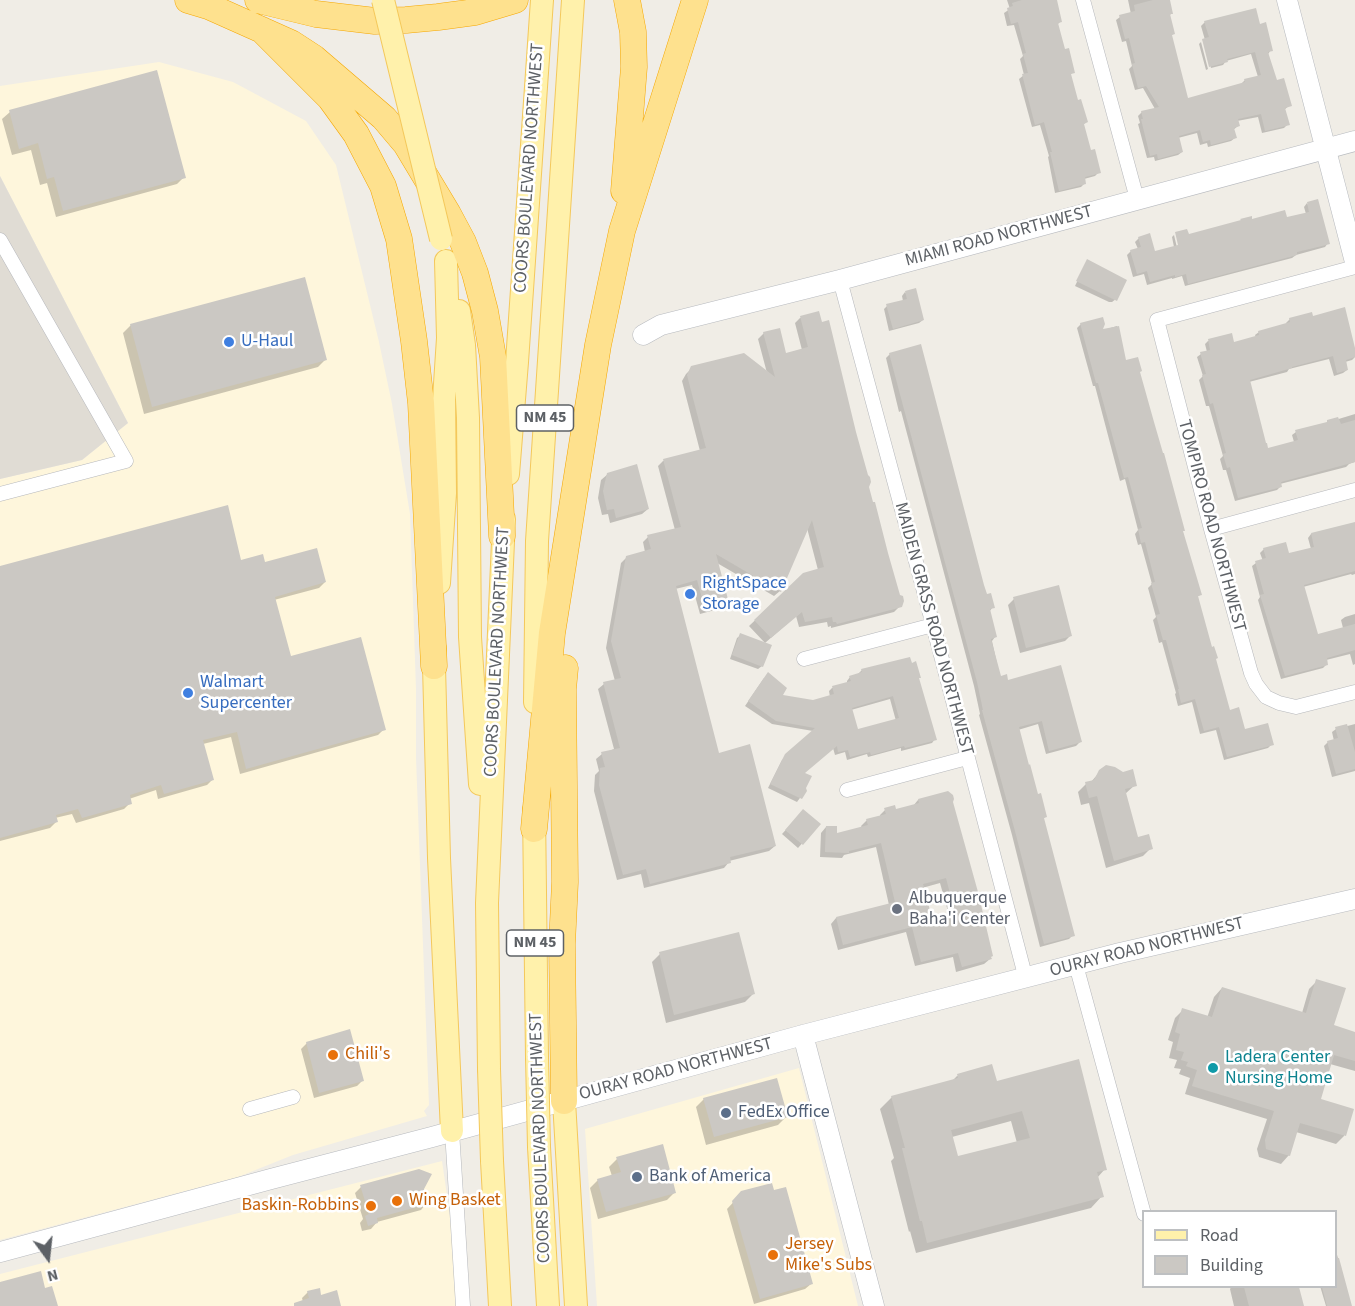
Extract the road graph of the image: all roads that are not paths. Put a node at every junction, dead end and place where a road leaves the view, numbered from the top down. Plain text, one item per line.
1 (188, 0) edge
2 (258, 0) edge
3 (383, 0) edge
4 (515, 0) edge
5 (542, 0) edge
6 (695, 0) edge
7 (1083, 0) edge
8 (1287, 0) edge
9 (573, 4) edge
10 (628, 4) edge
11 (262, 30) junction
12 (1355, 141) edge
13 (1326, 148) junction
14 (1137, 199) junction
15 (622, 231) junction
16 (0, 240) edge
17 (443, 250) junction
18 (1355, 262) edge
19 (1355, 267) edge
20 (840, 280) junction
21 (643, 335) dead end
22 (1355, 490) edge
23 (0, 494) edge
24 (1211, 529) junction
25 (502, 536) junction
26 (567, 537) junction
27 (933, 625) junction
28 (804, 659) dead end
29 (434, 666) junction
30 (1355, 692) edge
31 (967, 758) junction
32 (847, 790) dead end
33 (534, 829) junction
34 (1355, 899) edge
35 (487, 903) junction
36 (1076, 965) junction
37 (1026, 979) junction
38 (803, 1035) junction
39 (293, 1098) dead end
40 (564, 1101) junction
41 (250, 1109) dead end
42 (452, 1131) junction
43 (1142, 1210) edge
44 (0, 1252) edge
45 (463, 1306) edge
46 (500, 1306) edge
47 (548, 1306) edge
48 (576, 1306) edge
49 (874, 1306) edge

1 - 11 highway
2 - 4 highway
3 - 17 main road, bridge
5 - 25 main road, COORS BOULEVARD NORTHWEST / NM 45
6 - 15 highway
7 - 14 street
8 - 13 street
9 - 33 main road, COORS BOULEVARD NORTHWEST / NM 45
10 - 15 highway
11 - 25 highway
11 - 29 highway
12 - 13 street, MIAMI ROAD NORTHWEST
13 - 14 street, MIAMI ROAD NORTHWEST
13 - 18 street
14 - 20 street, MIAMI ROAD NORTHWEST
15 - 26 highway
16 - 23 street
17 - 29 main road
17 - 35 main road
19 - 24 street, TOMPIRO ROAD NORTHWEST
20 - 21 street, MIAMI ROAD NORTHWEST
20 - 27 street, MAIDEN GRASS ROAD NORTHWEST
22 - 24 street
24 - 30 street, TOMPIRO ROAD NORTHWEST
25 - 35 main road, COORS BOULEVARD NORTHWEST / NM 45
26 - 33 highway
26 - 40 highway
27 - 28 street
27 - 31 street, MAIDEN GRASS ROAD NORTHWEST
29 - 42 main road
31 - 32 street
31 - 37 street, MAIDEN GRASS ROAD NORTHWEST
33 - 47 main road, COORS BOULEVARD NORTHWEST / NM 45, bridge
34 - 36 street, OURAY ROAD NORTHWEST
35 - 46 main road, COORS BOULEVARD NORTHWEST / NM 45, bridge
36 - 37 street, OURAY ROAD NORTHWEST
36 - 43 street
37 - 38 street, OURAY ROAD NORTHWEST
38 - 40 street, OURAY ROAD NORTHWEST
38 - 49 street
39 - 41 street
40 - 42 street, OURAY ROAD NORTHWEST
40 - 48 main road
42 - 44 street, OURAY ROAD NORTHWEST
42 - 45 street

